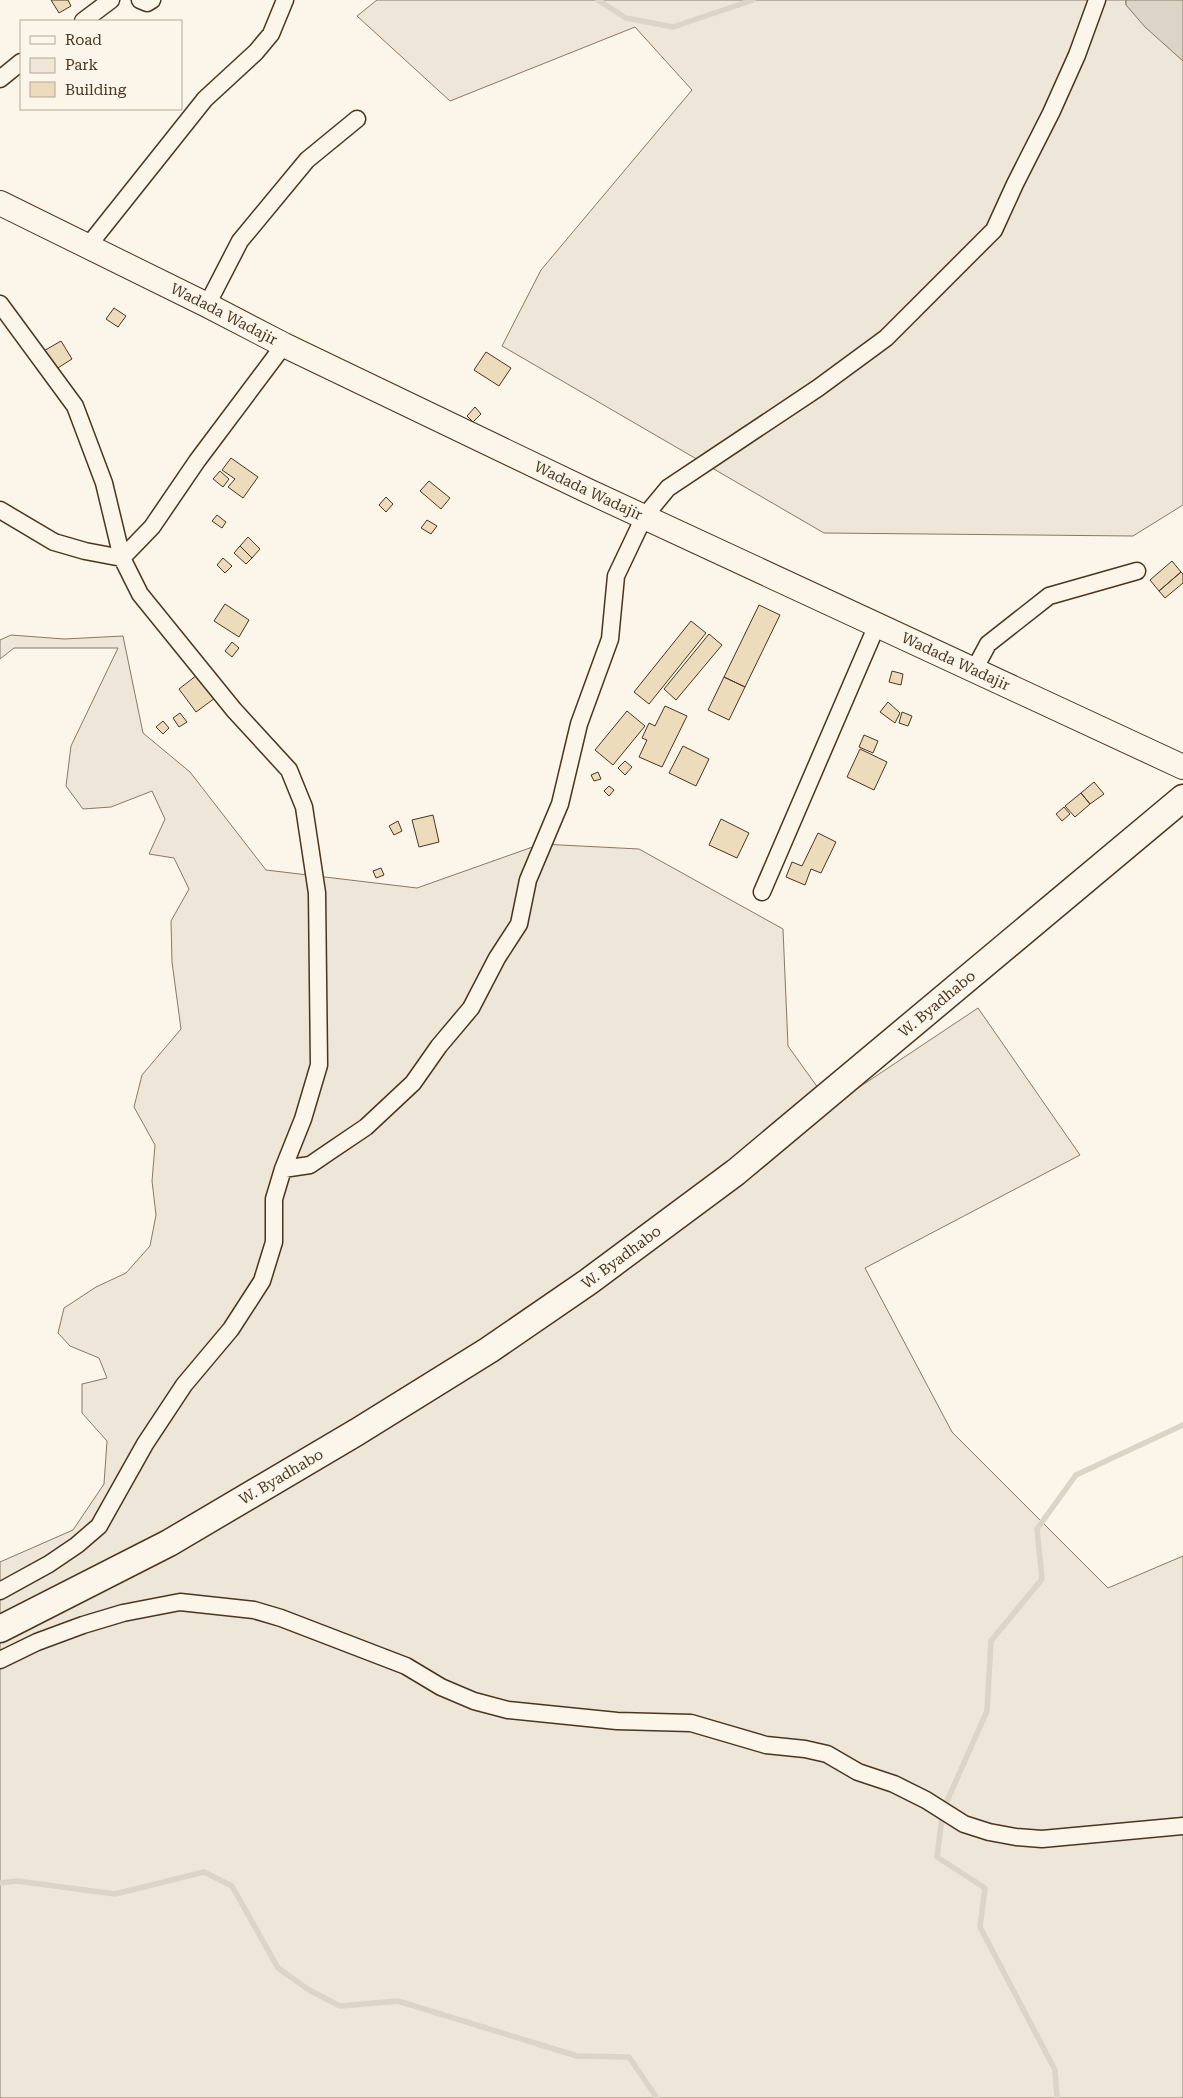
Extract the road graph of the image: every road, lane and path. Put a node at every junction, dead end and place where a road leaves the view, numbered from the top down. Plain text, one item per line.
1 (111, 0) edge
2 (140, 0) edge
3 (152, 0) edge
4 (285, 0) edge
5 (1097, 0) edge
6 (84, 20) edge
7 (20, 63) edge
8 (0, 79) edge
9 (357, 119) dead end
10 (0, 204) edge
11 (88, 246) junction
12 (0, 304) edge
13 (207, 305) junction
14 (284, 346) junction
15 (0, 510) edge
16 (644, 517) junction
17 (122, 558) junction
18 (1137, 571) dead end
19 (877, 625) junction
20 (974, 670) junction
21 (1183, 767) edge
22 (1183, 798) edge
23 (762, 892) dead end
24 (284, 1169) junction
25 (0, 1591) edge
26 (0, 1629) edge
27 (0, 1660) edge
28 (1183, 1826) edge

1 - 6 street
2 - 3 street
4 - 11 street
5 - 16 street
7 - 8 street
9 - 13 street
10 - 11 street, Wadada Wadajir
11 - 13 street, Wadada Wadajir
12 - 17 street
13 - 14 street, Wadada Wadajir
14 - 16 street, Wadada Wadajir
14 - 17 street
15 - 17 street
16 - 19 street, Wadada Wadajir
16 - 24 street
17 - 24 street
18 - 20 street
19 - 20 street, Wadada Wadajir
19 - 23 street
20 - 21 street, Wadada Wadajir
22 - 26 main road, W. Byadhabo
24 - 25 street
27 - 28 street

